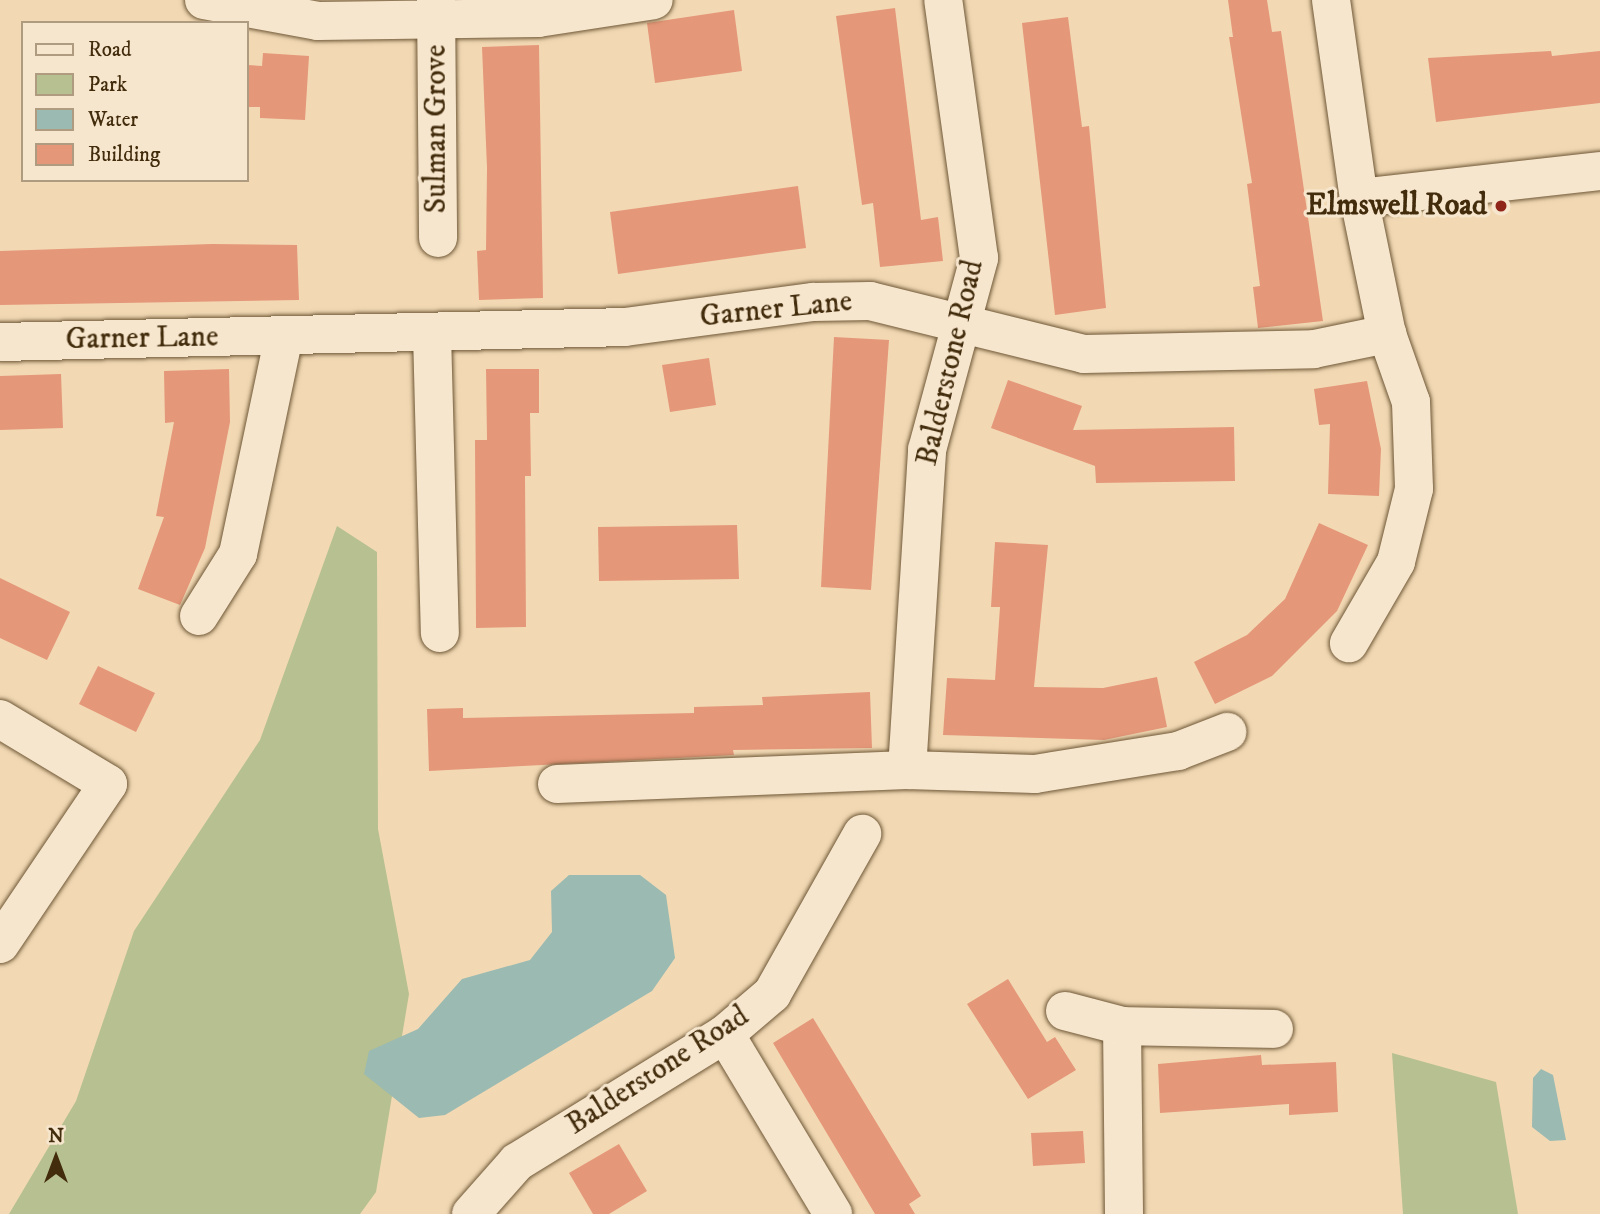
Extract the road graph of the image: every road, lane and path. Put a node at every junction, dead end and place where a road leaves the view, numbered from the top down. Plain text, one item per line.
1 (204, 0) edge
2 (654, 0) edge
3 (943, 0) edge
4 (1331, 0) edge
5 (437, 10) edge
6 (1600, 171) edge
7 (1359, 198) junction
8 (438, 238) dead end
9 (965, 324) junction
10 (432, 333) junction
11 (1387, 334) junction
12 (284, 336) junction
13 (0, 342) edge
14 (199, 616) dead end
15 (440, 632) dead end
16 (1349, 643) dead end
17 (0, 719) edge
18 (1227, 732) dead end
19 (907, 770) junction
20 (557, 784) dead end
21 (862, 834) dead end
22 (0, 944) edge
23 (1065, 1011) dead end
24 (1122, 1026) junction
25 (1274, 1029) dead end
26 (725, 1034) junction
27 (471, 1214) edge
28 (833, 1214) edge
29 (1124, 1214) edge

1 - 5 street, Sulman Grove
2 - 5 street, Sulman Grove
3 - 9 street, Balderstone Road
4 - 7 street
5 - 8 street, Sulman Grove
6 - 7 street
7 - 11 street
9 - 10 street, Garner Lane
9 - 11 street, Garner Lane
9 - 19 street, Balderstone Road
10 - 12 street, Garner Lane
10 - 15 street
11 - 16 street
12 - 13 street, Garner Lane
12 - 14 street
17 - 22 street
18 - 19 street
19 - 20 street
21 - 26 street, Balderstone Road
23 - 24 street
24 - 25 street
24 - 29 street
26 - 27 street, Balderstone Road
26 - 28 street

